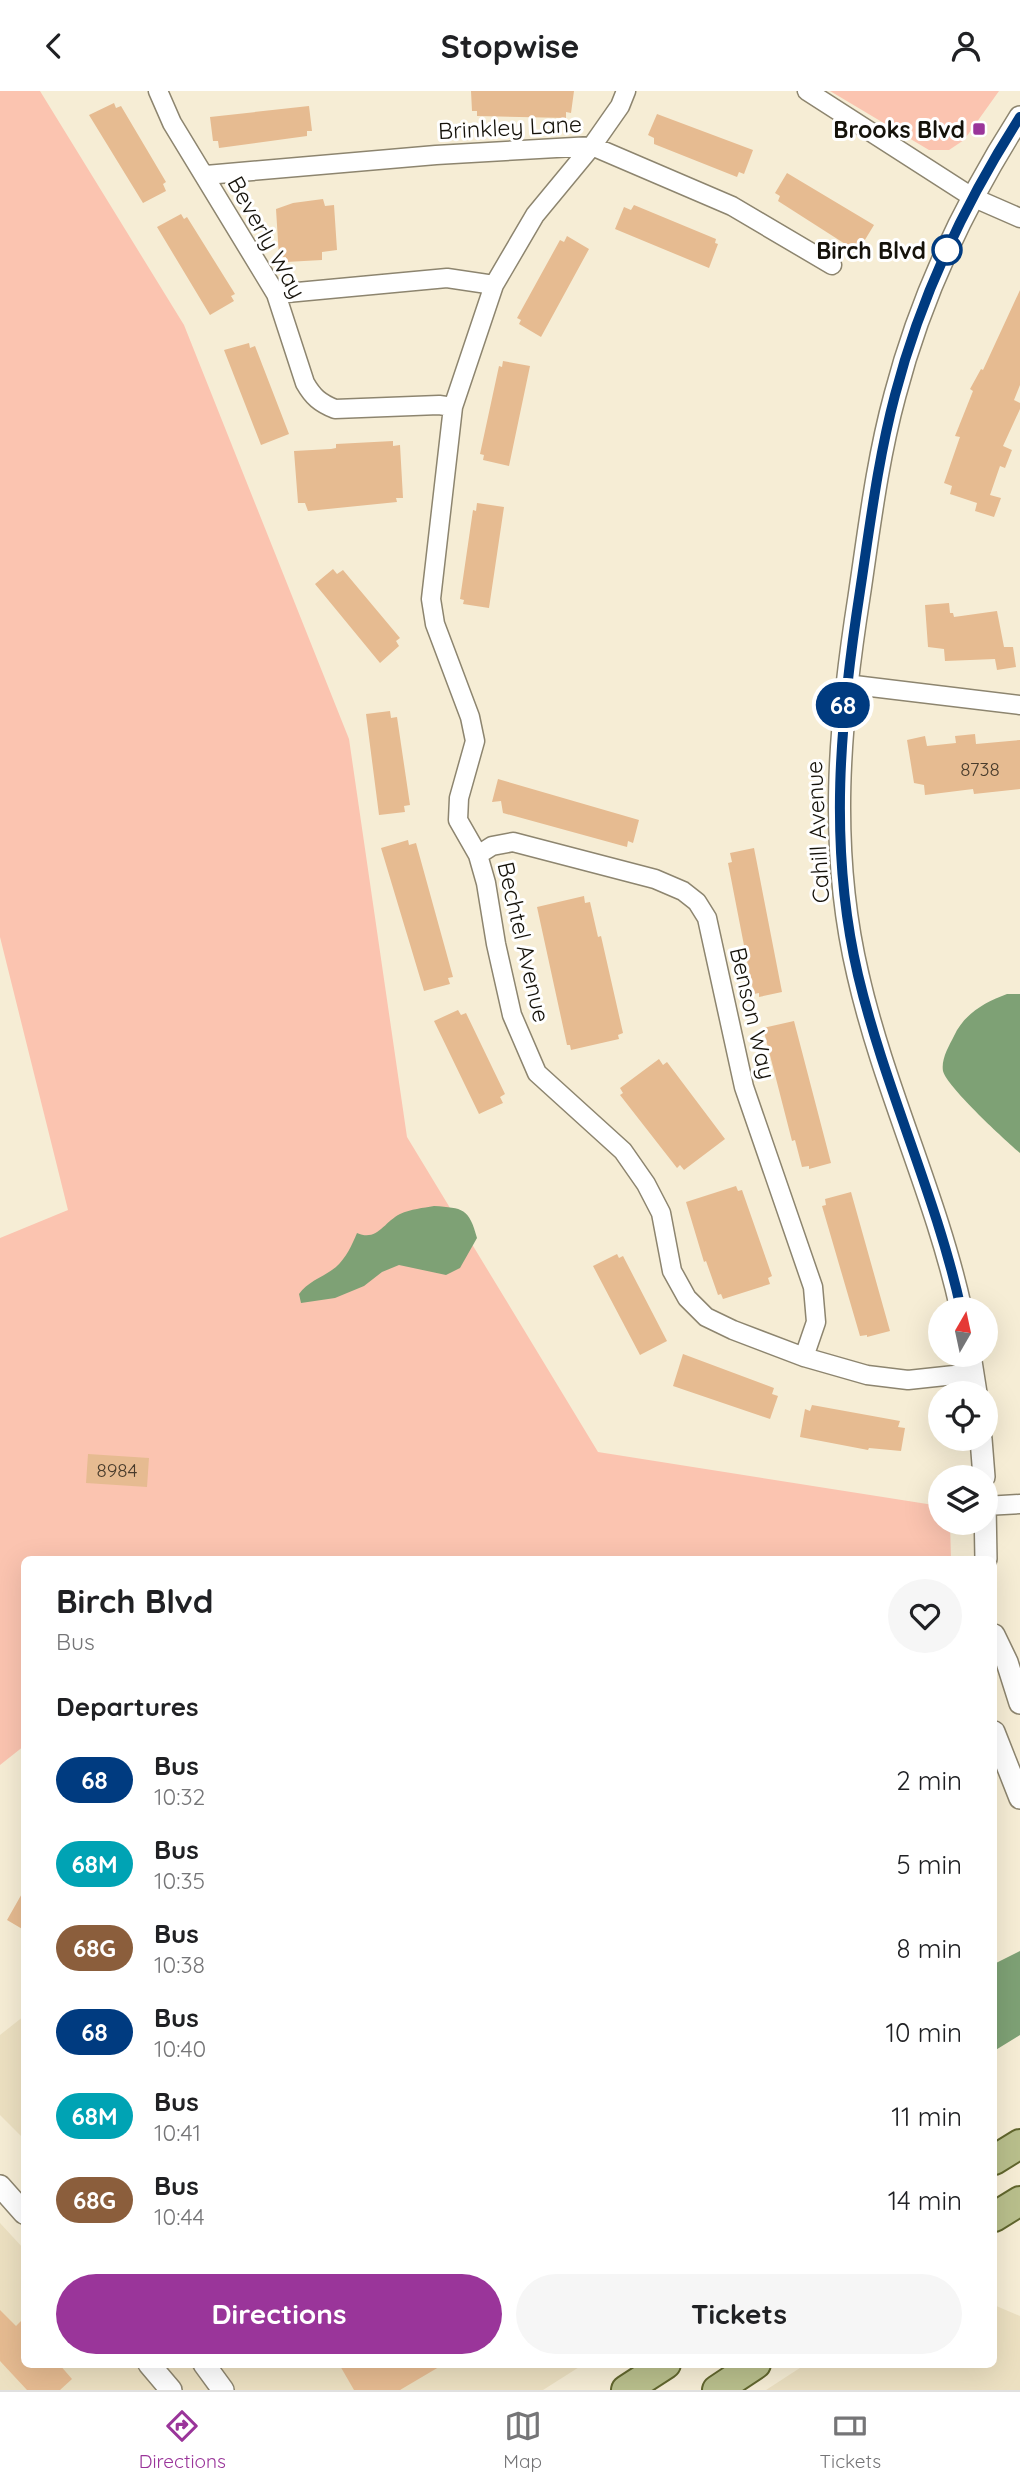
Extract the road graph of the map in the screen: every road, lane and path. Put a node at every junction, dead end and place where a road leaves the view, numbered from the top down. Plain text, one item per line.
1 (159, 91) edge
2 (626, 91) edge
3 (807, 91) edge
4 (1020, 117) edge
5 (592, 146) junction
6 (206, 175) junction
7 (972, 197) junction
8 (1020, 218) edge
9 (832, 265) dead end
10 (494, 285) junction
11 (276, 294) junction
12 (453, 407) junction
13 (846, 684) junction
14 (1020, 705) edge
15 (478, 855) junction
16 (958, 1297) edge
17 (804, 1357) junction
18 (973, 1373) edge
19 (1020, 1504) edge
20 (998, 1505) edge
21 (986, 1535) edge
22 (986, 1556) edge
23 (997, 1641) edge
24 (1020, 1703) edge
25 (997, 1740) edge
26 (1020, 1798) edge
27 (1020, 2144) edge
28 (997, 2158) edge
29 (0, 2186) edge
30 (1020, 2201) edge
31 (21, 2210) edge
32 (997, 2215) edge
33 (153, 2368) edge
34 (207, 2368) edge
35 (660, 2368) edge
36 (750, 2368) edge
37 (172, 2390) edge
38 (223, 2390) edge
39 (626, 2390) edge
40 (717, 2390) edge

1 - 6 street, Beverly Way
2 - 5 street, Bechtel Avenue
3 - 7 street
4 - 7 street, Cahill Avenue
5 - 6 street, Brinkley Lane
5 - 9 street, Brinkley Lane
5 - 10 street, Bechtel Avenue
6 - 11 street, Beverly Way
7 - 8 street
7 - 13 street, Cahill Avenue
10 - 11 street
10 - 12 street, Bechtel Avenue
11 - 12 street, Beverly Way
12 - 15 street, Bechtel Avenue
13 - 14 street
13 - 16 street, Cahill Avenue
15 - 17 street, Bechtel Avenue
15 - 17 street, Benson Way
17 - 18 street, Bechtel Avenue
19 - 20 street
21 - 22 street
23 - 24 street
25 - 26 street
27 - 28 main road
29 - 31 street
30 - 32 main road
33 - 37 street
34 - 38 street
35 - 39 main road
36 - 40 main road

